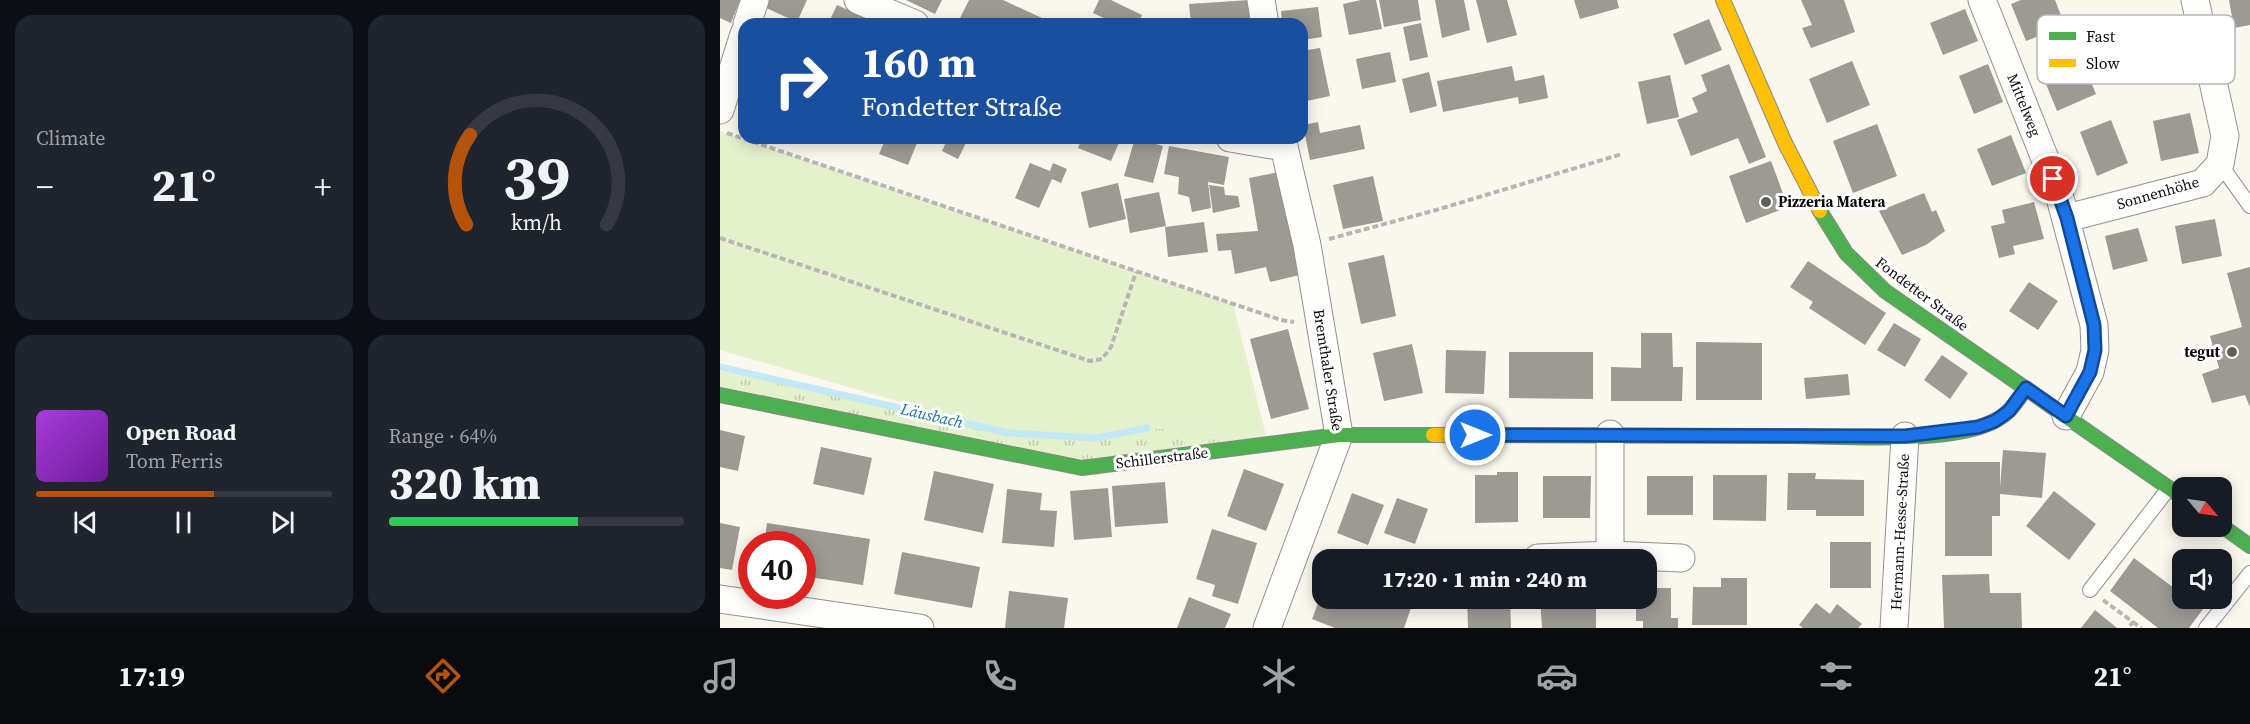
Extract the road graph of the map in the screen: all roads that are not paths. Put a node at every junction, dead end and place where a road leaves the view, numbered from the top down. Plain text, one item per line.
1 (755, 0) edge
2 (858, 0) edge
3 (1261, 0) edge
4 (1723, 0) edge
5 (1982, 0) edge
6 (2195, 0) edge
7 (2198, 15) edge
8 (749, 18) edge
9 (901, 18) edge
10 (1264, 18) edge
11 (738, 53) edge
12 (2214, 84) edge
13 (720, 110) edge
14 (1283, 144) edge
15 (2220, 164) junction
16 (2250, 206) edge
17 (2067, 218) junction
18 (2026, 388) junction
19 (720, 394) edge
20 (2066, 416) junction
21 (1610, 434) junction
22 (1339, 435) junction
23 (1905, 436) junction
24 (2169, 488) junction
25 (2172, 490) edge
26 (2232, 532) edge
27 (2250, 546) edge
28 (1610, 549) edge
29 (1657, 557) edge
30 (1681, 558) dead end
31 (2250, 573) edge
32 (2090, 590) road end
33 (720, 599) edge
34 (920, 628) edge
35 (1267, 628) edge
36 (1894, 628) edge
37 (2206, 628) edge

1 - 8 street
2 - 9 street
3 - 10 street
4 - 18 street, Fondetter Straße
5 - 17 street, Mittelweg
6 - 7 street
11 - 13 street
12 - 15 street
14 - 22 street, Bremthaler Straße
15 - 16 lane
15 - 17 street, Sonnenhöhe
17 - 20 street, Mittelweg
18 - 20 street, Fondetter Straße
18 - 23 street, Schillerstraße
19 - 22 street, Schillerstraße
20 - 24 street, Fondetter Straße
21 - 22 street, Schillerstraße
21 - 23 street, Schillerstraße
21 - 28 street
22 - 35 street, Bremthaler Straße
23 - 36 street, Hermann-Hesse-Straße
24 - 25 street, Fondetter Straße
24 - 32 lane
26 - 27 street
29 - 30 street
31 - 37 lane
33 - 34 street

